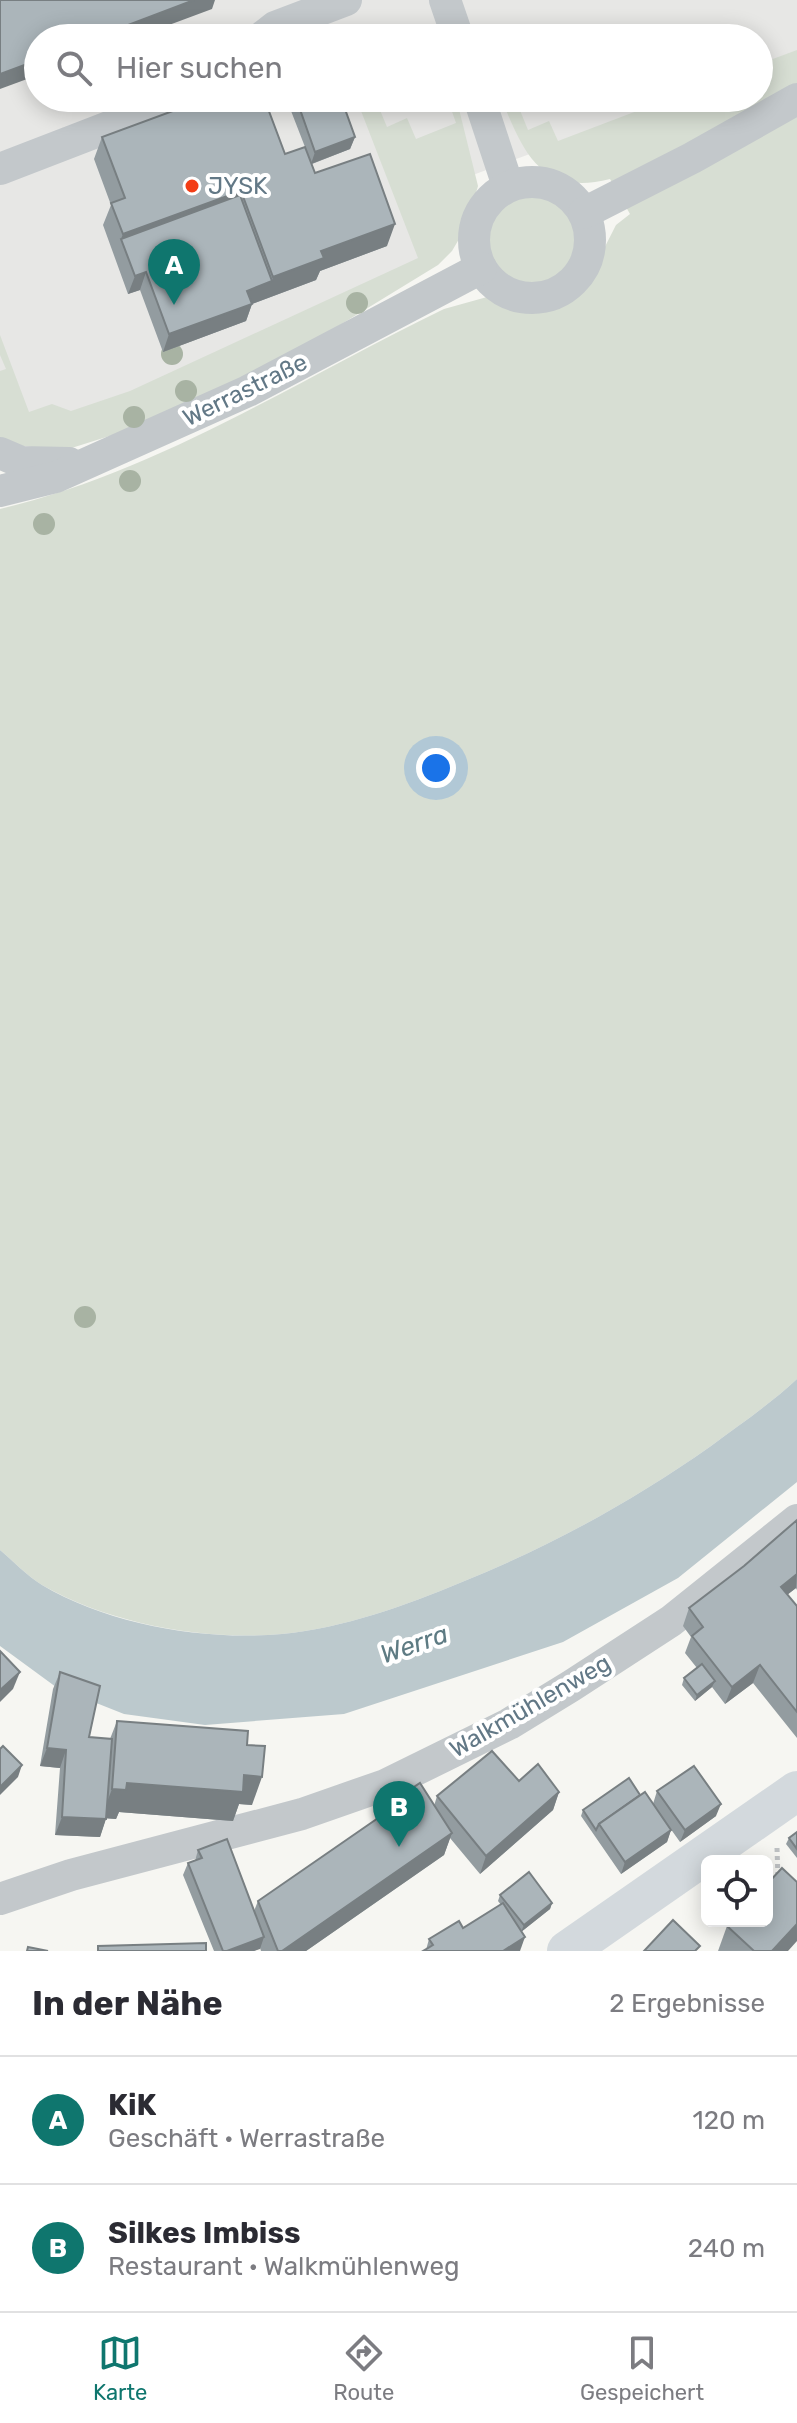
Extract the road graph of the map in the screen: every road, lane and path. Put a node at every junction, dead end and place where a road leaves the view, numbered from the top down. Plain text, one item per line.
1 (346, 0) edge
2 (445, 0) edge
3 (283, 24) edge
4 (453, 24) edge
5 (797, 99) edge
6 (148, 112) edge
7 (484, 112) edge
8 (0, 169) edge
9 (508, 186) junction
10 (584, 213) junction
11 (481, 268) junction
12 (0, 453) edge
13 (88, 463) junction
14 (0, 491) edge
15 (797, 1520) edge
16 (797, 1791) edge
17 (738, 1833) junction
18 (786, 1890) edge
19 (0, 1899) edge
20 (567, 1951) edge

1 - 3 street
2 - 4 street
5 - 10 street
6 - 8 street
7 - 9 street
9 - 10 street
9 - 11 street
10 - 11 street
11 - 13 street, Werrastraße
12 - 13 street
13 - 14 street, Werrastraße
15 - 19 street, Walkmühlenweg
16 - 17 main road
17 - 18 path
17 - 20 main road

